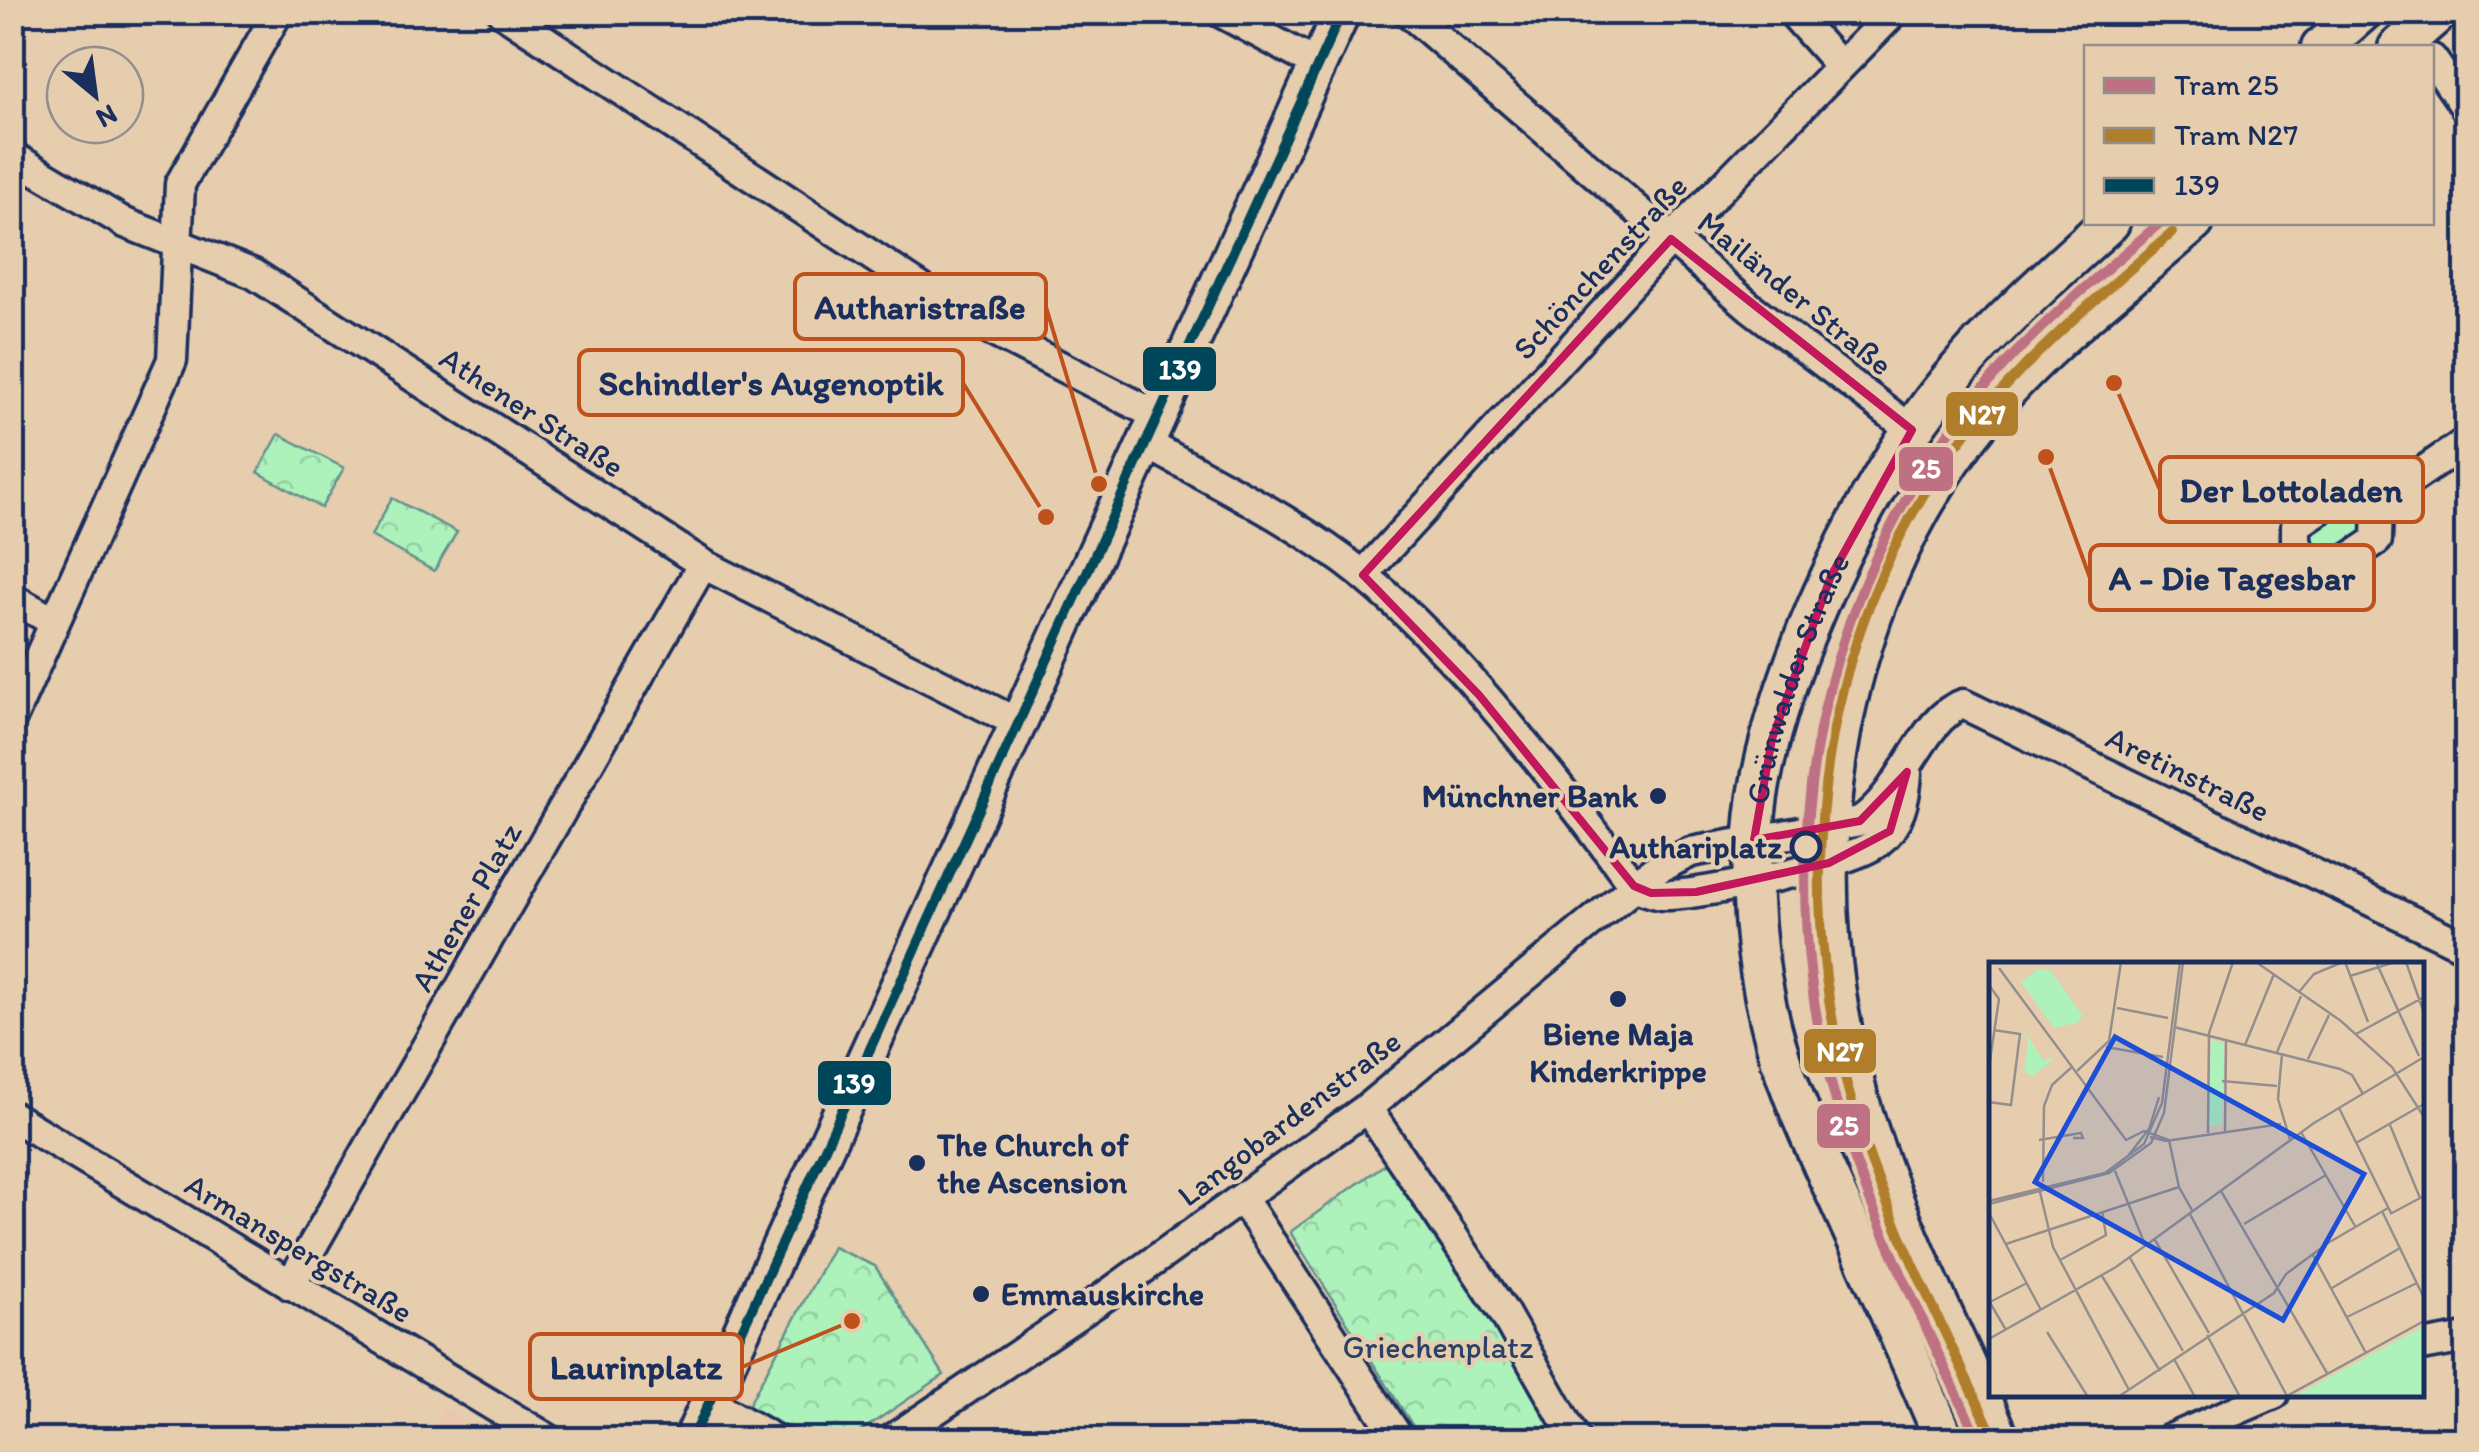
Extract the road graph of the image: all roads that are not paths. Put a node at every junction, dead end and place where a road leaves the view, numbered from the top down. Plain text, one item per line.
1 (278, 12) edge
2 (502, 12) edge
3 (1220, 12) edge
4 (1342, 12) edge
5 (1408, 12) edge
6 (1792, 12) edge
7 (1894, 12) edge
8 (2362, 12) edge
9 (2324, 45) edge
10 (2434, 60) edge
11 (1318, 66) junction
12 (1840, 66) junction
13 (2466, 108) edge
14 (12, 156) edge
15 (2107, 225) edge
16 (2191, 225) edge
17 (1671, 238) junction
18 (177, 242) junction
19 (1152, 430) junction
20 (1912, 430) junction
21 (2466, 442) edge
22 (2378, 502) dead end
23 (702, 564) junction
24 (1363, 575) junction
25 (12, 598) edge
26 (53, 622) junction
27 (12, 718) edge
28 (1018, 723) junction
29 (1754, 840) junction
30 (1830, 845) junction
31 (1754, 879) junction
32 (1634, 886) junction
33 (2466, 947) edge
34 (1367, 1108) junction
35 (12, 1116) edge
36 (1242, 1198) junction
37 (290, 1284) junction
38 (2466, 1338) edge
39 (2424, 1346) edge
40 (2267, 1397) edge
41 (707, 1426) edge
42 (550, 1440) edge
43 (775, 1440) edge
44 (891, 1440) edge
45 (1400, 1440) edge
46 (1576, 1440) edge
47 (1945, 1440) edge
48 (2000, 1440) edge
49 (2168, 1440) edge

1 - 18 street
2 - 19 street
3 - 11 street
4 - 11 street
5 - 17 street, Mailänder Straße
6 - 12 street
7 - 12 street, Schönchenstraße
8 - 9 main road
10 - 13 street
11 - 19 street
12 - 17 street, Schönchenstraße
14 - 18 street, Athener Straße
15 - 20 main road, Grünwalder Straße
16 - 30 main road, Grünwalder Straße
17 - 20 street, Mailänder Straße
17 - 24 street, Schönchenstraße
18 - 23 street, Athener Straße
18 - 26 street
19 - 24 street
19 - 28 street
20 - 29 main road, Grünwalder Straße
21 - 22 street
23 - 28 street, Athener Straße
23 - 37 street, Athener Platz
24 - 32 street
25 - 26 street
26 - 27 street
28 - 41 street
29 - 30 street
29 - 31 main road, Grünwalder Straße
29 - 32 street
30 - 31 street
30 - 33 street, Aretinstraße
30 - 48 main road, Grünwalder Straße
31 - 32 street
31 - 47 main road, Grünwalder Straße
32 - 34 street, Langobardenstraße
34 - 36 street, Langobardenstraße
34 - 46 street
35 - 37 street, Armanspergstraße
36 - 44 street, Langobardenstraße
36 - 45 street
37 - 42 street, Armanspergstraße
38 - 39 street
40 - 49 street
41 - 43 street

